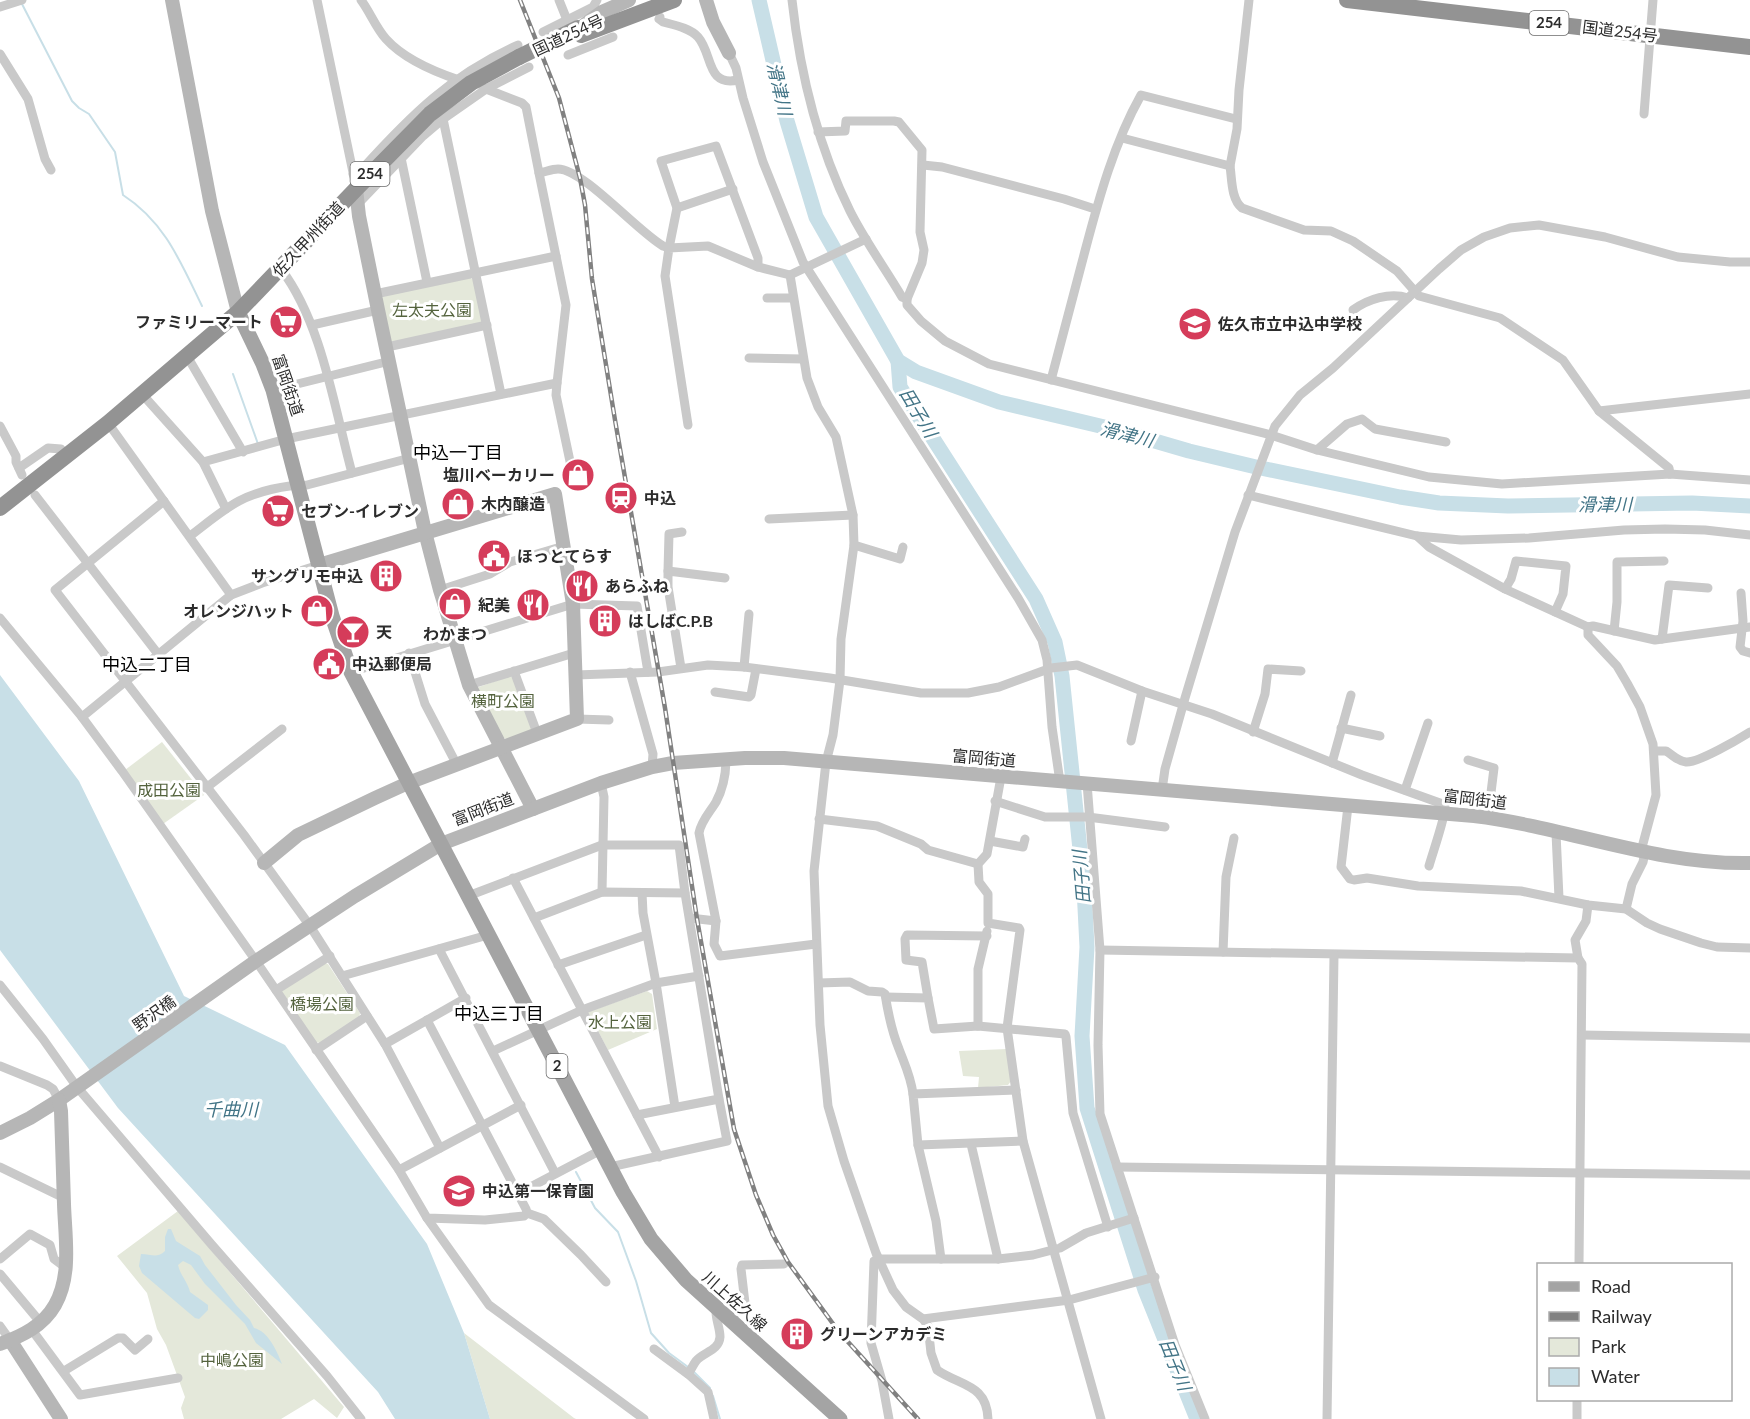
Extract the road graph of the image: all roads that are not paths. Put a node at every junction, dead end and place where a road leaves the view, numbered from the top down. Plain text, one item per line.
1 (172, 0) edge
2 (317, 0) edge
3 (361, 0) edge
4 (559, 0) edge
5 (597, 0) edge
6 (629, 0) edge
7 (651, 0) edge
8 (674, 0) edge
9 (696, 0) edge
10 (706, 0) edge
11 (792, 0) edge
12 (1249, 0) edge
13 (1347, 0) edge
14 (1653, 0) edge
15 (20, 1) edge
16 (0, 8) edge
17 (660, 17) dead end
18 (578, 27) junction
19 (543, 32) dead end
20 (1651, 35) junction
21 (613, 37) dead end
22 (1750, 46) edge
23 (727, 50) junction
24 (0, 54) edge
25 (568, 54) dead end
26 (522, 56) junction
27 (458, 80) junction
28 (738, 80) junction
29 (483, 88) junction
30 (1644, 114) dead end
31 (443, 119) junction
32 (1236, 119) junction
33 (819, 132) junction
34 (1122, 138) junction
35 (401, 158) junction
36 (923, 165) junction
37 (1230, 165) junction
38 (51, 170) dead end
39 (539, 173) junction
40 (356, 189) junction
41 (733, 189) junction
42 (677, 208) junction
43 (1095, 209) junction
44 (865, 239) junction
45 (669, 248) junction
46 (556, 256) junction
47 (1750, 262) edge
48 (758, 267) junction
49 (808, 268) junction
50 (281, 269) junction
51 (476, 272) junction
52 (790, 275) junction
53 (427, 282) junction
54 (375, 294) junction
55 (1411, 295) junction
56 (767, 298) dead end
57 (793, 298) junction
58 (907, 299) junction
59 (378, 310) junction
60 (1353, 310) dead end
61 (238, 312) junction
62 (312, 325) junction
63 (487, 325) junction
64 (387, 347) junction
65 (187, 356) junction
66 (749, 358) dead end
67 (804, 359) junction
68 (390, 361) junction
69 (326, 376) junction
70 (1051, 380) junction
71 (557, 383) junction
72 (273, 390) junction
73 (142, 394) junction
74 (501, 394) junction
75 (1750, 394) edge
76 (1599, 411) junction
77 (401, 415) junction
78 (108, 423) junction
79 (688, 425) dead end
80 (0, 426) edge
81 (340, 427) junction
82 (1270, 437) junction
83 (286, 439) junction
84 (1446, 442) dead end
85 (1317, 450) junction
86 (243, 452) junction
87 (66, 456) junction
88 (410, 458) junction
89 (203, 462) junction
90 (352, 473) junction
91 (1670, 474) junction
92 (1750, 480) edge
93 (298, 485) junction
94 (575, 485) dead end
95 (1249, 494) junction
96 (35, 495) dead end
97 (164, 501) junction
98 (0, 508) edge
99 (226, 509) junction
100 (853, 515) junction
101 (769, 519) dead end
102 (425, 532) junction
103 (682, 532) dead end
104 (1750, 535) edge
105 (190, 536) junction
106 (1417, 536) junction
107 (854, 545) junction
108 (564, 546) junction
109 (903, 547) dead end
110 (1664, 561) dead end
111 (87, 563) junction
112 (319, 566) junction
113 (668, 572) junction
114 (725, 578) dead end
115 (1708, 588) dead end
116 (1505, 589) junction
117 (440, 590) junction
118 (1741, 593) dead end
119 (231, 595) junction
120 (573, 604) junction
121 (1555, 612) junction
122 (749, 614) dead end
123 (0, 618) edge
124 (1588, 627) junction
125 (1746, 627) edge
126 (1614, 631) junction
127 (1662, 639) junction
128 (455, 640) junction
129 (409, 653) junction
130 (574, 653) junction
131 (1750, 653) edge
132 (158, 654) junction
133 (744, 667) junction
134 (681, 668) junction
135 (1049, 668) junction
136 (756, 669) junction
137 (514, 671) junction
138 (1301, 671) dead end
139 (351, 672) junction
140 (630, 672) junction
141 (648, 672) junction
142 (576, 675) junction
143 (125, 680) junction
144 (840, 680) junction
145 (470, 685) junction
146 (1142, 691) junction
147 (715, 692) dead end
148 (1351, 695) dead end
149 (1184, 703) junction
150 (82, 717) junction
151 (578, 719) junction
152 (609, 720) dead end
153 (1428, 723) dead end
154 (282, 729) dead end
155 (1341, 729) junction
156 (1253, 732) junction
157 (1750, 732) edge
158 (537, 733) junction
159 (1380, 736) dead end
160 (1131, 741) dead end
161 (502, 747) junction
162 (1654, 751) junction
163 (726, 759) junction
164 (1468, 760) dead end
165 (826, 762) junction
166 (1332, 763) junction
167 (457, 765) junction
168 (652, 767) junction
169 (1001, 777) junction
170 (1063, 782) junction
171 (408, 783) junction
172 (601, 783) junction
173 (1086, 783) junction
174 (206, 788) junction
175 (1162, 790) junction
176 (1405, 790) junction
177 (995, 801) junction
178 (1348, 806) junction
179 (533, 809) junction
180 (1446, 813) junction
181 (1089, 817) junction
182 (1488, 817) junction
183 (819, 819) junction
184 (1164, 826) dead end
185 (1556, 833) junction
186 (1234, 838) dead end
187 (1025, 839) dead end
188 (990, 841) junction
189 (441, 844) junction
190 (602, 845) junction
191 (1643, 852) junction
192 (264, 863) junction
193 (1750, 863) edge
194 (978, 864) junction
195 (1429, 866) dead end
196 (513, 878) junction
197 (602, 892) junction
198 (642, 893) junction
199 (685, 893) junction
200 (468, 896) junction
201 (1558, 898) junction
202 (1588, 905) junction
203 (1626, 909) junction
204 (534, 918) junction
205 (690, 918) junction
206 (716, 921) junction
207 (988, 922) junction
208 (310, 926) junction
209 (488, 935) junction
210 (646, 935) junction
211 (987, 936) junction
212 (816, 944) junction
213 (1750, 948) edge
214 (440, 949) junction
215 (1100, 950) junction
216 (1223, 952) junction
217 (1334, 955) junction
218 (330, 956) junction
219 (1578, 958) junction
220 (253, 963) junction
221 (558, 965) junction
222 (342, 976) junction
223 (699, 976) junction
224 (656, 983) junction
225 (819, 983) junction
226 (0, 985) edge
227 (276, 990) junction
228 (886, 997) junction
229 (466, 998) junction
230 (928, 998) junction
231 (582, 1010) junction
232 (367, 1016) junction
233 (428, 1020) junction
234 (978, 1026) junction
235 (1007, 1028) junction
236 (538, 1030) junction
237 (1582, 1035) junction
238 (1750, 1038) edge
239 (385, 1044) junction
240 (316, 1050) junction
241 (493, 1051) junction
242 (0, 1066) edge
243 (77, 1087) junction
244 (1016, 1090) junction
245 (913, 1094) junction
246 (718, 1099) junction
247 (59, 1100) junction
248 (521, 1105) junction
249 (675, 1107) junction
250 (637, 1115) junction
251 (482, 1126) junction
252 (0, 1133) edge
253 (1023, 1141) junction
254 (971, 1144) junction
255 (918, 1145) junction
256 (440, 1148) junction
257 (601, 1150) junction
258 (659, 1157) junction
259 (0, 1167) edge
260 (610, 1167) junction
261 (1117, 1167) junction
262 (399, 1170) junction
263 (1329, 1170) junction
264 (1581, 1172) junction
265 (555, 1173) junction
266 (1750, 1175) edge
267 (519, 1193) junction
268 (64, 1198) junction
269 (527, 1213) junction
270 (428, 1218) junction
271 (1131, 1219) junction
272 (1111, 1226) junction
273 (1055, 1250) junction
274 (879, 1258) junction
275 (998, 1258) junction
276 (0, 1259) edge
277 (941, 1259) junction
278 (1579, 1263) edge
279 (784, 1264) dead end
280 (66, 1268) junction
281 (0, 1274) edge
282 (1152, 1278) junction
283 (606, 1282) dead end
284 (1069, 1300) junction
285 (716, 1308) junction
286 (923, 1319) junction
287 (729, 1320) junction
288 (0, 1326) edge
289 (37, 1326) junction
290 (148, 1339) dead end
291 (5, 1342) edge
292 (654, 1349) dead end
293 (64, 1371) junction
294 (690, 1371) junction
295 (178, 1378) dead end
296 (1577, 1401) edge
297 (61, 1419) edge
298 (361, 1419) edge
299 (644, 1419) edge
300 (714, 1419) edge
301 (840, 1419) edge
302 (889, 1419) edge
303 (988, 1419) edge
304 (1101, 1419) edge
305 (1205, 1419) edge
306 (1327, 1419) edge
307 (1577, 1419) edge

1 - 61 main road
2 - 40 street
3 - 27 street
4 - 18 street
5 - 18 street
6 - 18 main road
7 - 18 highway, 国道254号 / 254
8 - 18 highway, 佐久甲州街道 / 254
9 - 23 main road
10 - 23 main road
11 - 33 street
12 - 32 street
13 - 20 highway, 国道254号 / 254
14 - 20 street
15 - 16 street
17 - 28 street
18 - 19 street
18 - 26 highway, 佐久甲州街道 / 254, bridge
20 - 22 highway, 国道254号 / 254
20 - 30 street
21 - 25 street
23 - 28 street
24 - 38 street
26 - 27 street
26 - 29 street
26 - 40 highway, 佐久甲州街道 / 254
27 - 40 street
28 - 49 street
29 - 31 street
29 - 39 street
31 - 35 street
31 - 51 street
32 - 34 street
32 - 37 street
33 - 36 street
33 - 44 street
34 - 37 street
34 - 43 street
35 - 40 street
35 - 53 street
36 - 43 street
36 - 58 street
37 - 55 street
39 - 45 street
39 - 46 street
40 - 50 highway, 佐久甲州街道 / 254
40 - 54 main road
41 - 42 street
41 - 42 street
41 - 48 street
42 - 45 street
43 - 70 street
44 - 49 street
44 - 58 street
45 - 48 street
45 - 79 street
46 - 51 street
46 - 71 street
47 - 55 street
48 - 52 street
49 - 52 street
49 - 135 street
50 - 61 highway, 佐久甲州街道 / 254
50 - 62 street
51 - 53 street
51 - 63 street
52 - 57 street
53 - 54 street
54 - 59 main road
55 - 60 street
55 - 76 street
55 - 82 street
56 - 57 street
57 - 67 street
58 - 70 street
59 - 62 street
59 - 64 main road
61 - 65 highway, 佐久甲州街道 / 254
61 - 72 main road, 富岡街道 / 2
62 - 69 street
63 - 64 street
63 - 74 street
64 - 68 main road
65 - 73 highway, 佐久甲州街道 / 254
65 - 86 street
66 - 67 street
67 - 100 street
68 - 69 street
68 - 77 main road
69 - 72 street
69 - 81 street
70 - 82 street
71 - 74 street
71 - 94 street
72 - 83 main road, 富岡街道 / 2
73 - 78 highway, 佐久甲州街道 / 254
73 - 89 street
74 - 77 street
75 - 76 street
76 - 91 street
77 - 81 street
77 - 88 main road
78 - 87 highway, 佐久甲州街道 / 254
78 - 97 street
80 - 87 street
81 - 83 street
81 - 90 street
82 - 85 street
82 - 95 street
83 - 86 street
83 - 93 main road, 富岡街道 / 2
84 - 85 street
85 - 91 street
86 - 89 street
87 - 98 highway, 佐久甲州街道 / 254
88 - 90 street
88 - 102 main road
89 - 99 street
90 - 93 street
91 - 92 street
93 - 99 street
93 - 112 main road, 富岡街道 / 2
95 - 106 street
95 - 149 street
96 - 111 street
97 - 105 street
97 - 111 street
99 - 105 street
100 - 101 street
100 - 107 street
102 - 108 main road
102 - 112 main road
102 - 117 main road
103 - 113 street
104 - 106 street
105 - 119 street
106 - 116 street
107 - 109 street
107 - 144 street
108 - 117 street
108 - 120 main road
110 - 126 street
111 - 132 street
111 - 143 street
112 - 119 street
112 - 139 main road, 富岡街道 / 2
113 - 114 street
113 - 134 street
115 - 127 street
116 - 121 street
116 - 121 street
117 - 128 main road
118 - 125 street
119 - 132 street
120 - 128 street
120 - 130 main road
120 - 141 street
121 - 124 street
122 - 133 street
123 - 150 street
124 - 126 street
124 - 162 street
125 - 127 street
125 - 131 street
126 - 127 street
128 - 129 street
128 - 145 main road
129 - 139 street
129 - 167 street
130 - 137 street
130 - 142 main road
132 - 143 street
133 - 134 street
133 - 136 street
134 - 141 street
135 - 144 street
135 - 146 street
135 - 170 street
136 - 144 street
136 - 147 street
137 - 145 street
137 - 158 street
138 - 156 street
139 - 171 main road, 富岡街道 / 2
140 - 141 street
140 - 142 street
140 - 168 street
142 - 151 main road
143 - 150 street
143 - 174 street
144 - 165 street
145 - 161 main road
146 - 149 street
146 - 160 street
148 - 155 street
149 - 156 street
149 - 175 street
150 - 220 street
151 - 152 street
151 - 158 main road
153 - 176 street
154 - 174 street
155 - 159 street
155 - 166 street
156 - 166 street
157 - 162 street
158 - 161 main road
161 - 167 main road
161 - 179 main road
162 - 191 street
163 - 165 main road, 富岡街道
163 - 168 main road, 富岡街道
163 - 206 street
164 - 182 street
165 - 169 main road, 富岡街道
165 - 183 street
166 - 176 street
167 - 171 main road
168 - 172 main road, 富岡街道
169 - 170 main road, 富岡街道
169 - 177 street
170 - 173 main road, 富岡街道
171 - 189 main road, 富岡街道 / 2
171 - 192 main road
172 - 179 main road, 富岡街道
172 - 190 street
173 - 175 main road, 富岡街道
173 - 181 street
174 - 192 street
175 - 178 main road, 富岡街道
176 - 180 street
177 - 181 street
177 - 188 street
178 - 180 main road, 富岡街道
178 - 201 street
179 - 189 main road, 富岡街道
180 - 182 main road, 富岡街道
180 - 195 street
181 - 184 street
181 - 215 street
182 - 185 main road, 富岡街道
183 - 194 street
183 - 212 street
185 - 191 main road, 富岡街道
185 - 201 street
186 - 216 street
187 - 188 street
188 - 194 street
189 - 200 main road, 2
189 - 208 main road, 野沢橋
190 - 196 street
190 - 197 street
190 - 199 street
191 - 193 main road, 富岡街道
191 - 203 street
192 - 208 street
194 - 207 street
196 - 200 street
196 - 204 street
197 - 198 street
197 - 204 street
198 - 199 street
198 - 210 street
199 - 205 street
200 - 209 main road, 2
201 - 202 street
202 - 203 street
202 - 219 street
203 - 213 street
204 - 221 street
205 - 206 street
205 - 223 street
206 - 212 street
207 - 211 street
207 - 235 street
208 - 218 street
208 - 220 main road, 野沢橋
209 - 214 street
209 - 236 main road, 2
210 - 221 street
210 - 224 street
211 - 230 street
211 - 234 street
212 - 225 street
214 - 222 street
214 - 229 street
215 - 216 street
215 - 261 street
216 - 217 street
217 - 219 street
217 - 263 street
218 - 222 street
218 - 227 street
219 - 237 street
220 - 227 street
220 - 243 main road, 野沢橋
221 - 231 street
222 - 232 street
223 - 224 street
223 - 246 street
224 - 231 street
224 - 249 street
225 - 228 street
225 - 274 street
226 - 243 street
227 - 240 street
228 - 230 street
228 - 245 street
229 - 233 street
229 - 241 street
230 - 234 street
231 - 236 street
231 - 250 street
232 - 239 street
232 - 240 street
233 - 239 street
233 - 251 street
234 - 235 street
235 - 244 street
235 - 272 street
236 - 241 street
236 - 257 main road, 2
237 - 238 street
237 - 264 street
239 - 256 street
240 - 262 street
241 - 248 street
242 - 247 street
243 - 247 main road, 野沢橋
243 - 298 street
244 - 245 street
244 - 253 street
245 - 255 street
246 - 249 street
246 - 258 street
247 - 252 main road, 野沢橋
247 - 268 main road
248 - 251 street
248 - 265 street
249 - 250 street
250 - 258 street
251 - 256 street
251 - 267 street
253 - 254 street
253 - 273 street
254 - 255 street
254 - 275 street
255 - 277 street
256 - 262 street
257 - 260 main road, 2
257 - 265 street
258 - 260 street
259 - 268 street
260 - 285 main road, 川上佐久線 / 2
261 - 263 street
261 - 271 street
262 - 270 street
263 - 264 street
263 - 306 street
264 - 266 street
264 - 278 street
265 - 267 street
267 - 269 street
268 - 280 main road
269 - 270 street
269 - 283 street
270 - 299 street
271 - 272 street
271 - 282 street
272 - 273 street
273 - 275 street
273 - 284 street
274 - 277 street
274 - 286 street
274 - 302 street
275 - 277 street
276 - 280 street
279 - 287 street
280 - 289 main road
281 - 289 street
282 - 284 street
282 - 305 street
284 - 286 street
284 - 304 street
285 - 287 main road, 川上佐久線 / 2
285 - 294 street
286 - 303 street
287 - 301 main road, 川上佐久線 / 2
288 - 291 street
289 - 291 main road
289 - 293 street
290 - 293 street
291 - 297 main road
292 - 294 street
293 - 295 street
294 - 300 street
296 - 307 street

